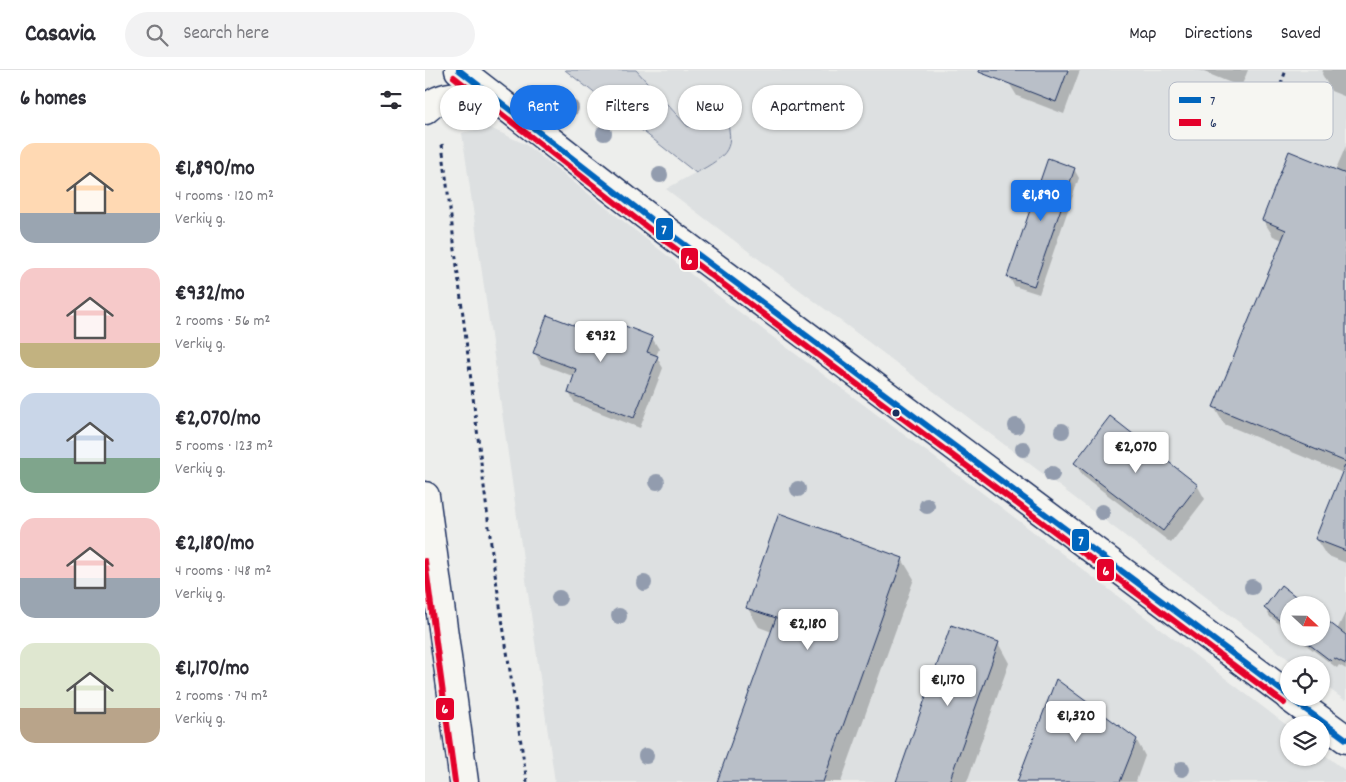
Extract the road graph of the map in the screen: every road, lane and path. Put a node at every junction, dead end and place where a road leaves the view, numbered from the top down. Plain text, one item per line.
1 (459, 70) edge
2 (1286, 70) edge
3 (1282, 82) edge
4 (504, 105) junction
5 (425, 110) edge
6 (442, 144) dead end
7 (425, 496) edge
8 (1280, 690) edge
9 (1301, 706) edge
10 (1346, 739) edge
11 (463, 782) edge
12 (527, 782) edge

1 - 4 main road
2 - 3 path
4 - 5 main road
4 - 8 main road
6 - 12 path
7 - 11 main road
9 - 10 main road

